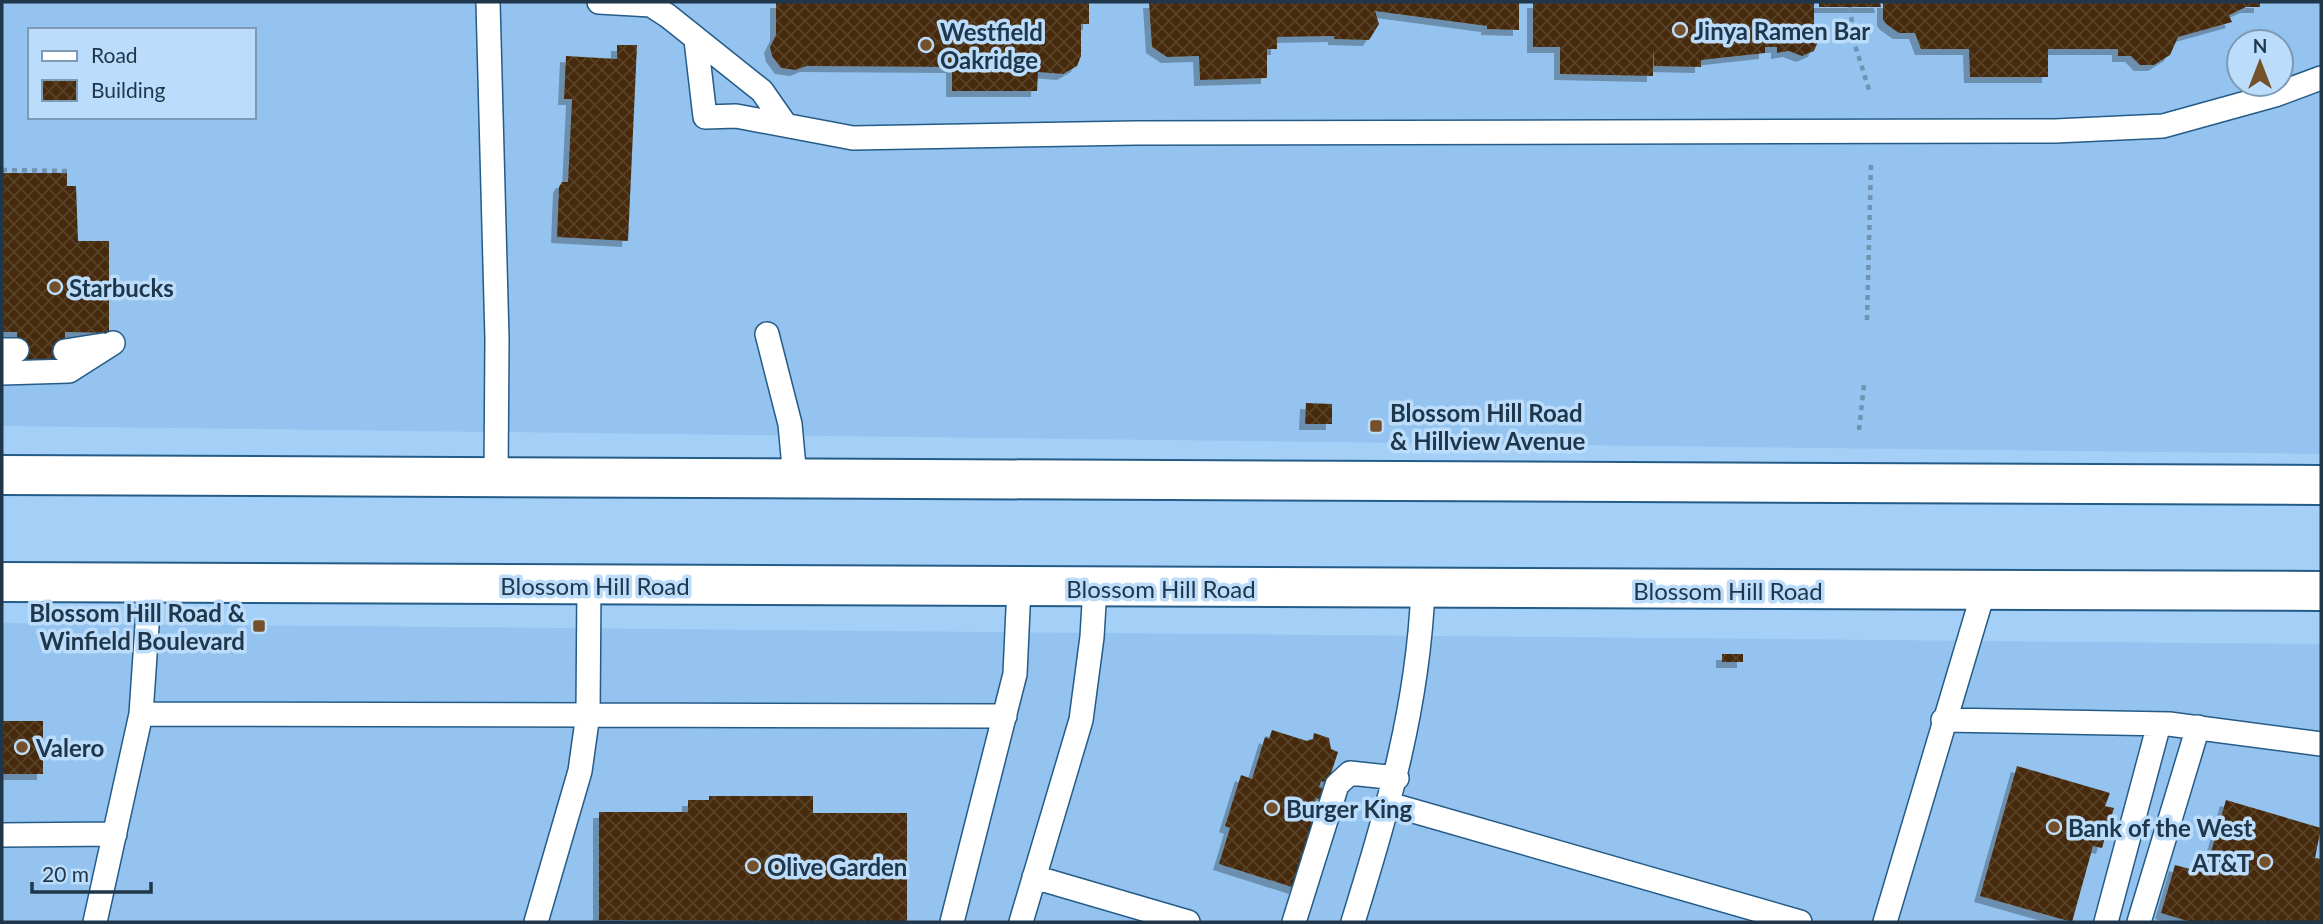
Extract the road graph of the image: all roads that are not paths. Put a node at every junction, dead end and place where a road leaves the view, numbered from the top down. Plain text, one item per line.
1 (488, 2) edge
2 (599, 2) edge
3 (696, 40) junction
4 (2321, 78) edge
5 (785, 124) junction
6 (767, 334) dead end
7 (65, 343) dead end
8 (2, 373) edge
9 (2, 475) edge
10 (496, 477) junction
11 (795, 478) junction
12 (2321, 485) edge
13 (2, 582) edge
14 (149, 582) junction
15 (589, 585) junction
16 (1020, 587) junction
17 (1095, 587) junction
18 (1423, 589) junction
19 (1983, 590) junction
20 (2321, 591) edge
21 (141, 714) junction
22 (588, 714) junction
23 (1005, 716) junction
24 (1943, 720) junction
25 (2159, 723) junction
26 (2198, 727) junction
27 (2321, 744) edge
28 (1397, 778) junction
29 (1389, 804) junction
30 (115, 834) junction
31 (2, 835) edge
32 (1034, 877) junction
33 (95, 922) edge
34 (536, 922) edge
35 (952, 922) edge
36 (1021, 922) edge
37 (1188, 922) edge
38 (1294, 922) edge
39 (1353, 922) edge
40 (1800, 922) edge
41 (1885, 922) edge
42 (2106, 922) edge
43 (2139, 922) edge

1 - 10 lane
2 - 3 lane
3 - 5 lane
3 - 5 lane
4 - 5 lane
6 - 11 lane
7 - 8 lane
9 - 10 main road
10 - 11 main road
11 - 12 main road
13 - 14 main road, Blossom Hill Road
14 - 15 main road, Blossom Hill Road
14 - 21 lane
15 - 16 main road, Blossom Hill Road
15 - 22 lane
16 - 17 main road, Blossom Hill Road
16 - 23 lane
17 - 18 main road, Blossom Hill Road
17 - 32 lane
18 - 19 main road, Blossom Hill Road
18 - 28 lane
19 - 20 main road, Blossom Hill Road
19 - 24 lane
21 - 22 lane
21 - 30 lane
22 - 23 lane
22 - 34 lane
23 - 35 lane
24 - 25 lane
24 - 41 lane
25 - 26 lane
25 - 42 lane
26 - 27 lane
26 - 43 lane
28 - 29 lane
28 - 38 lane
29 - 39 lane
29 - 40 lane
30 - 31 lane
30 - 33 lane
32 - 36 lane
32 - 37 lane

